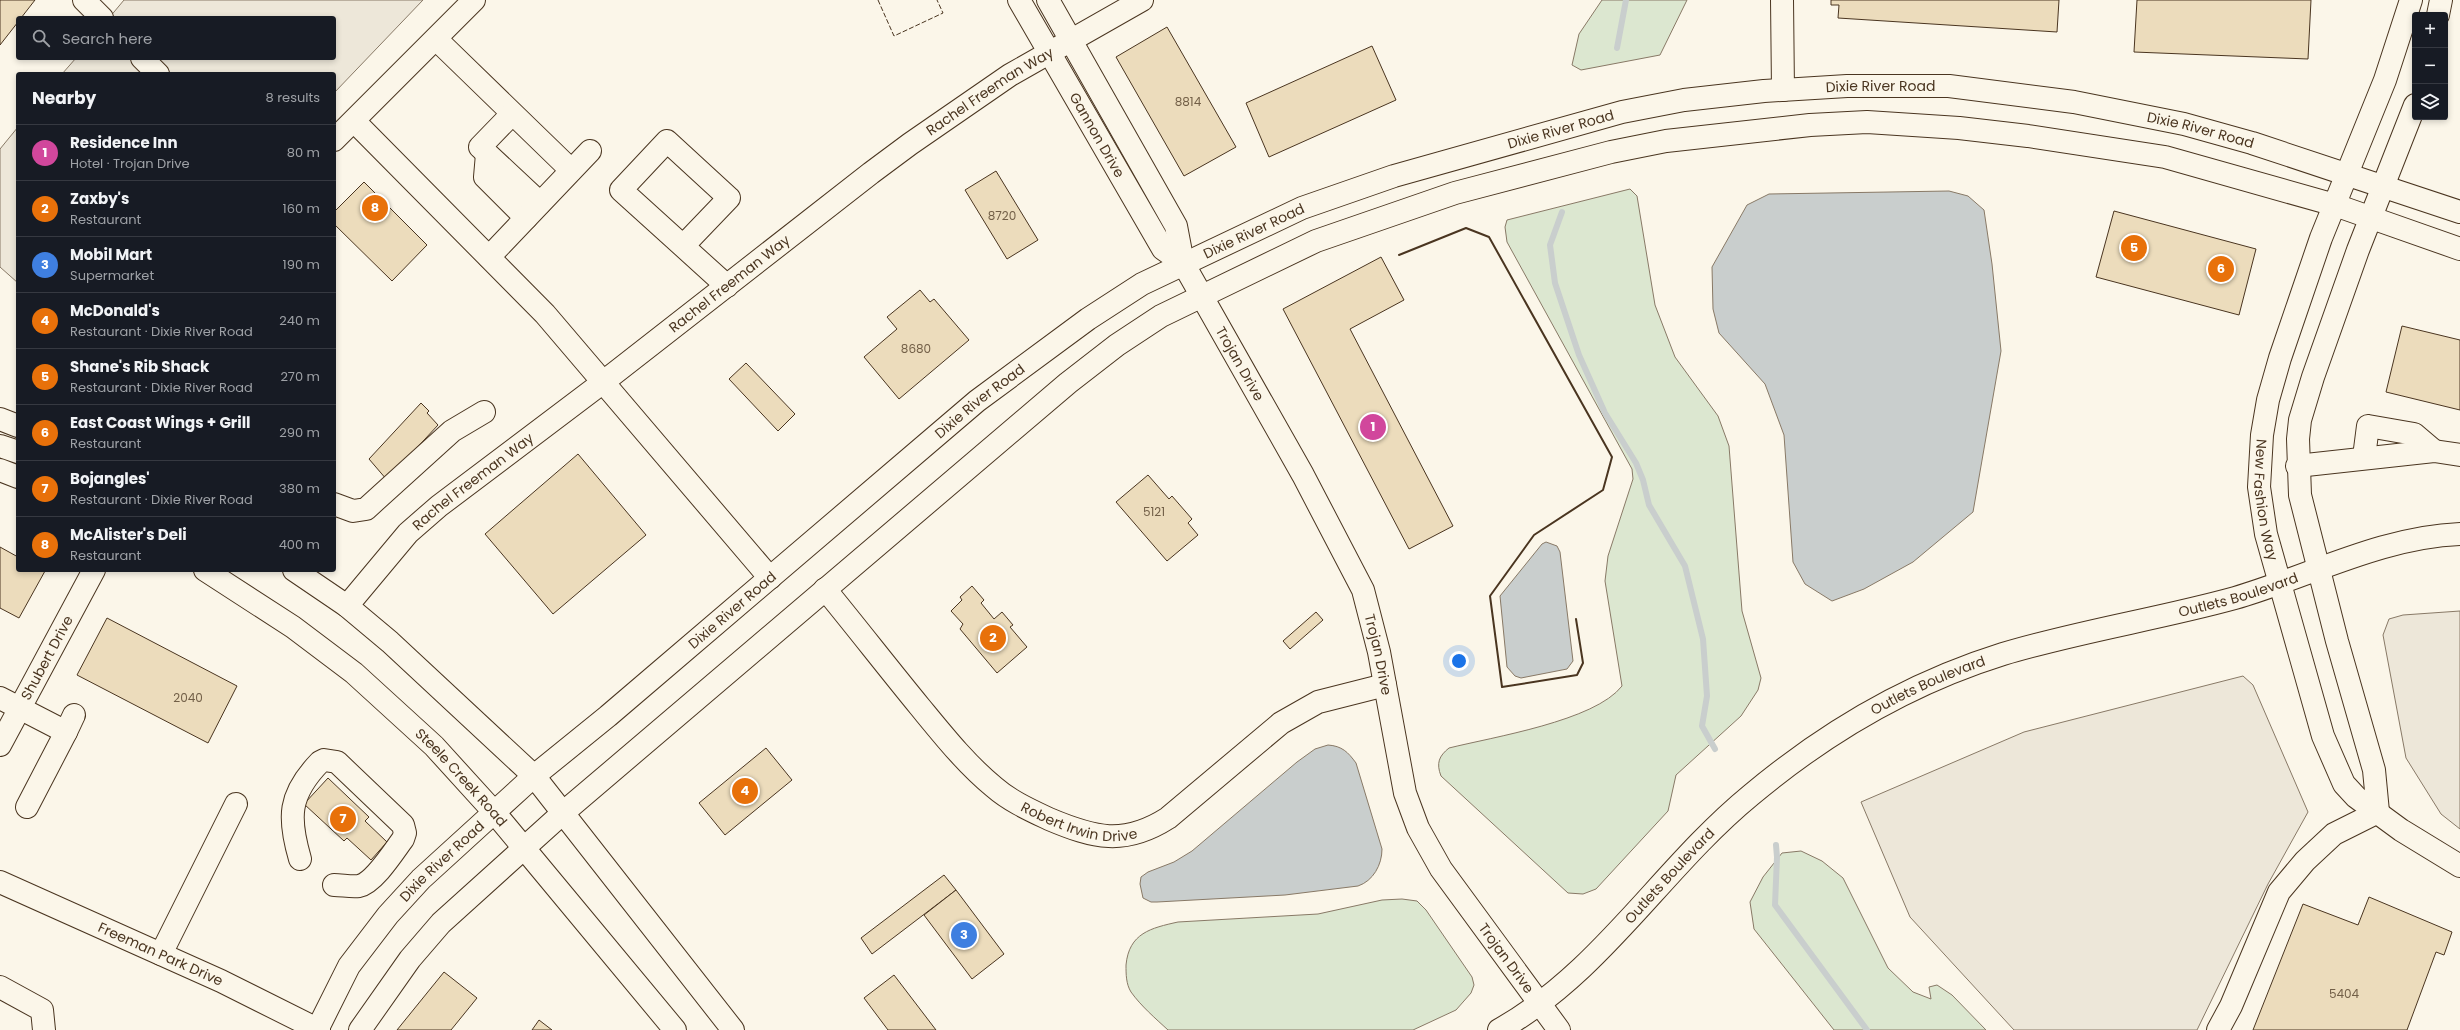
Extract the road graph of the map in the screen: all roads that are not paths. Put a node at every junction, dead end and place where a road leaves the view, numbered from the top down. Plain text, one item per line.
1 (84, 0) edge
2 (474, 0) edge
3 (1019, 0) edge
4 (1048, 0) edge
5 (1142, 0) edge
6 (1782, 0) edge
7 (2411, 0) edge
8 (2441, 0) edge
9 (2439, 12) edge
10 (100, 16) edge
11 (436, 39) junction
12 (1072, 41) junction
13 (1049, 54) junction
14 (144, 60) edge
15 (156, 72) edge
16 (1783, 90) junction
17 (2412, 113) edge
18 (512, 114) junction
19 (354, 121) junction
20 (336, 138) edge
21 (590, 151) dead end
22 (571, 170) junction
23 (2347, 174) junction
24 (2383, 186) junction
25 (2335, 205) junction
26 (533, 210) junction
27 (2460, 212) edge
28 (2370, 218) junction
29 (683, 246) junction
30 (2460, 249) edge
31 (489, 257) junction
32 (1186, 270) junction
33 (727, 286) junction
34 (1200, 296) junction
35 (602, 383) junction
36 (484, 412) dead end
37 (0, 419) edge
38 (16, 425) edge
39 (0, 446) edge
40 (16, 451) edge
41 (2434, 451) junction
42 (2460, 455) edge
43 (2364, 458) junction
44 (2297, 466) junction
45 (0, 470) edge
46 (16, 476) edge
47 (336, 505) edge
48 (2460, 534) edge
49 (2318, 570) junction
50 (93, 572) edge
51 (208, 572) edge
52 (297, 572) edge
53 (770, 578) junction
54 (2280, 584) junction
55 (825, 589) junction
56 (347, 606) junction
57 (1385, 685) junction
58 (0, 698) edge
59 (20, 709) junction
60 (0, 745) edge
61 (534, 776) junction
62 (236, 804) dead end
63 (27, 806) dead end
64 (494, 812) junction
65 (564, 812) junction
66 (2378, 812) junction
67 (524, 848) junction
68 (300, 859) dead end
69 (2460, 866) edge
70 (0, 882) edge
71 (334, 885) dead end
72 (160, 954) junction
73 (0, 987) edge
74 (1540, 1004) junction
75 (44, 1030) edge
76 (318, 1030) edge
77 (360, 1030) edge
78 (675, 1030) edge
79 (733, 1030) edge
80 (1499, 1030) edge
81 (1559, 1030) edge
82 (2218, 1030) edge

1 - 10 street
2 - 11 street
3 - 13 street, Gannon Drive
4 - 12 street, Gannon Drive
5 - 12 street, Rachel Freeman Way
6 - 16 street
7 - 23 street, New Fashion Way
8 - 9 street
11 - 18 street
11 - 19 street
12 - 13 street, Rachel Freeman Way
12 - 32 street, Gannon Drive
13 - 32 street, Gannon Drive
13 - 33 street, Rachel Freeman Way
14 - 15 street
16 - 23 street, Dixie River Road
16 - 32 street, Dixie River Road
17 - 24 street
18 - 22 street
18 - 26 street
19 - 20 street
19 - 31 street
21 - 22 street
22 - 26 street
23 - 24 street, Dixie River Road
23 - 25 street, New Fashion Way
24 - 27 street, Dixie River Road
24 - 28 street
25 - 28 street
25 - 34 street
25 - 54 street, New Fashion Way
26 - 31 street
28 - 30 street
28 - 44 street
29 - 29 street
29 - 33 street
31 - 35 street
32 - 34 street, Trojan Drive
32 - 53 street, Dixie River Road
33 - 35 street, Rachel Freeman Way
34 - 55 street
34 - 57 street, Trojan Drive
35 - 53 street
35 - 56 street, Rachel Freeman Way
36 - 47 street
37 - 38 street
39 - 40 street
41 - 42 street
41 - 43 street
41 - 43 street
43 - 44 street
44 - 49 street
45 - 46 street
48 - 49 street, Outlets Boulevard
49 - 54 street, Outlets Boulevard
49 - 66 street
50 - 59 street, Shubert Drive
51 - 64 street, Steele Creek Road
52 - 56 street
53 - 61 street, Dixie River Road
54 - 66 street, New Fashion Way
54 - 74 street, Outlets Boulevard
55 - 57 street, Robert Irwin Drive
55 - 65 street
56 - 61 street
57 - 74 street, Trojan Drive
58 - 59 street
59 - 60 street, Shubert Drive
59 - 63 street
61 - 64 street, Dixie River Road
61 - 65 street
62 - 72 street
64 - 67 street, Steele Creek Road
64 - 76 street, Dixie River Road
65 - 67 street
65 - 79 street
66 - 69 street, New Fashion Way
66 - 82 street
67 - 77 street
67 - 78 street, Steele Creek Road
68 - 71 street
70 - 72 street, Freeman Park Drive
72 - 76 street, Freeman Park Drive
73 - 75 street
74 - 80 street, Outlets Boulevard
74 - 81 street, Trojan Drive

